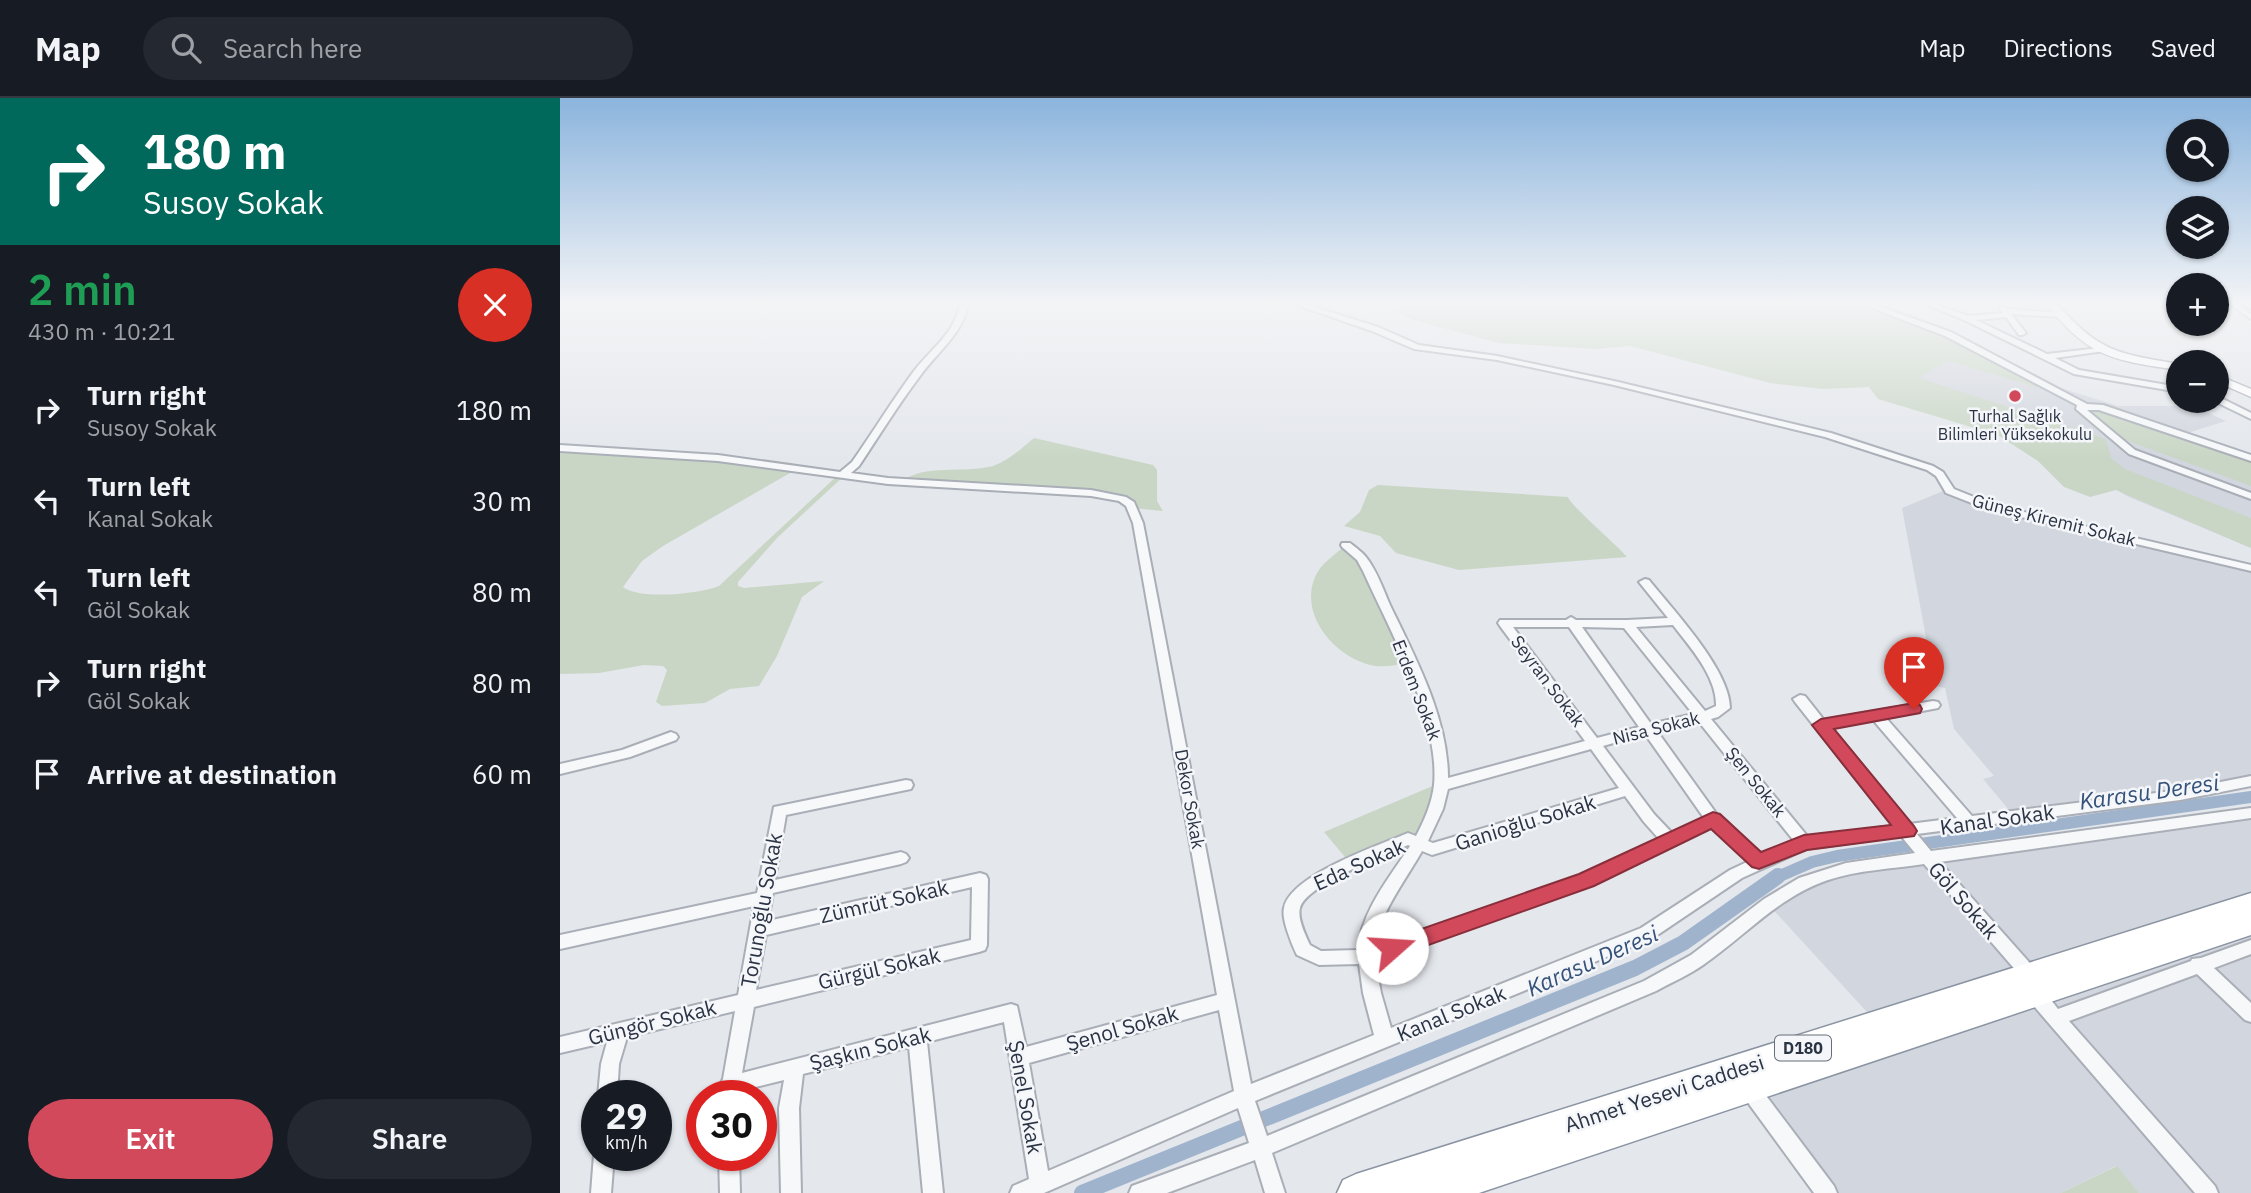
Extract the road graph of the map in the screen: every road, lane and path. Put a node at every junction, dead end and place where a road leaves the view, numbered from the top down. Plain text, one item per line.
1 (932, 356) edge
2 (1476, 356) edge
3 (1990, 356) edge
4 (2051, 356) edge
5 (2126, 356) edge
6 (2044, 357) joint
7 (2166, 364) edge
8 (2229, 383) edge
9 (2166, 388) edge
10 (2251, 393) edge
11 (2083, 405) junction
12 (2229, 405) edge
13 (2251, 416) edge
14 (560, 448) edge
15 (2251, 458) edge
16 (842, 475) junction
17 (2251, 496) edge
18 (1130, 504) joint
19 (1346, 545) dead end
20 (2251, 568) edge
21 (1645, 582) dead end
22 (1571, 621) junction
23 (1675, 621) junction
24 (1627, 624) junction
25 (1800, 699) dead end
26 (1933, 705) dead end
27 (1876, 715) junction
28 (1703, 717) junction
29 (1821, 725) junction
30 (1648, 729) junction
31 (671, 737) dead end
32 (1594, 744) junction
33 (560, 769) edge
34 (2251, 781) edge
35 (906, 785) dead end
36 (1442, 785) junction
37 (1628, 790) junction
38 (2251, 813) edge
39 (1713, 820) junction
40 (1969, 822) junction
41 (1907, 831) junction
42 (1669, 839) junction
43 (1804, 843) junction
44 (1421, 844) junction
45 (901, 858) dead end
46 (1930, 860) junction
47 (1759, 862) junction
48 (764, 893) junction
49 (2251, 905) edge
50 (980, 911) joint
51 (2251, 922) edge
52 (757, 930) junction
53 (560, 942) edge
54 (2251, 947) edge
55 (1367, 957) junction
56 (2198, 964) junction
57 (2032, 984) junction
58 (744, 999) junction
59 (1226, 1000) junction
60 (1011, 1012) joint
61 (2251, 1014) edge
62 (2055, 1018) junction
63 (620, 1030) junction
64 (917, 1036) junction
65 (1385, 1040) junction
66 (560, 1045) edge
67 (1019, 1057) junction
68 (795, 1068) junction
69 (608, 1080) edge
70 (731, 1080) edge
71 (759, 1080) edge
72 (1748, 1086) junction
73 (1244, 1096) junction
74 (1261, 1148) junction
75 (603, 1171) edge
76 (729, 1171) edge
77 (1040, 1182) junction
78 (1480, 1184) edge
79 (601, 1193) edge
80 (730, 1193) edge
81 (791, 1193) edge
82 (933, 1193) edge
83 (1020, 1193) edge
84 (1139, 1193) edge
85 (1275, 1193) edge
86 (1356, 1193) edge
87 (1422, 1193) edge
88 (1827, 1193) edge
89 (2208, 1193) edge

1 - 16 street
2 - 20 street, Güneş Kiremit Sokak
3 - 11 street
4 - 6 street
5 - 7 street
6 - 9 street
8 - 10 street
11 - 15 street
11 - 17 street
12 - 13 street
14 - 16 street
16 - 18 street
18 - 59 street, Dekor Sokak
19 - 36 street, Erdem Sokak
21 - 23 street, Nisa Sokak
22 - 24 street
22 - 30 street
22 - 32 street, Seyran Sokak
23 - 24 street
23 - 28 street, Nisa Sokak
24 - 28 street, Şen Sokak
25 - 29 street, Göl Sokak
26 - 27 street
27 - 29 street
27 - 40 street
28 - 30 street, Nisa Sokak
28 - 43 street, Şen Sokak
29 - 41 street, Göl Sokak
30 - 32 street, Nisa Sokak
30 - 39 street
31 - 33 street
32 - 36 street, Nisa Sokak
32 - 37 street, Seyran Sokak
34 - 40 street, Kanal Sokak
35 - 48 street, Torunoğlu Sokak
36 - 44 street, Erdem Sokak
37 - 42 street, Seyran Sokak
37 - 44 street, Ganioğlu Sokak
38 - 46 street
39 - 42 street
39 - 47 street
40 - 41 street, Kanal Sokak
41 - 43 street, Kanal Sokak
41 - 46 street, Göl Sokak
42 - 55 street
43 - 47 street, Kanal Sokak
44 - 55 street, Erdem Sokak
44 - 55 street, Eda Sokak
45 - 48 street
46 - 57 street, Göl Sokak
46 - 74 street
47 - 65 street, Kanal Sokak
48 - 52 street, Torunoğlu Sokak
48 - 53 street
49 - 57 highway, Ahmet Yesevi Caddesi / D180
50 - 52 street, Zümrüt Sokak
50 - 58 street, Gürgül Sokak
51 - 57 highway, Ahmet Yesevi Caddesi / D180
52 - 58 street, Torunoğlu Sokak
54 - 56 street
55 - 65 street, Erdem Sokak
56 - 61 street
56 - 62 street
57 - 62 street, Göl Sokak
57 - 72 highway, Ahmet Yesevi Caddesi / D180
57 - 86 highway, Ahmet Yesevi Caddesi / D180
58 - 63 street, Güngör Sokak
58 - 70 street, Torunoğlu Sokak
59 - 67 street, Şenol Sokak
59 - 73 street, Dekor Sokak
60 - 64 street, Şaşkın Sokak
60 - 67 street, Şenel Sokak
62 - 89 street, Göl Sokak
63 - 66 street, Güngör Sokak
63 - 69 street
64 - 68 street, Şaşkın Sokak
64 - 82 street
65 - 73 street, Kanal Sokak
67 - 77 street, Şenel Sokak
68 - 71 street, Şaşkın Sokak
68 - 81 street
72 - 78 highway, Ahmet Yesevi Caddesi / D180
72 - 88 street
73 - 74 street
73 - 77 street, Kanal Sokak
74 - 84 street
74 - 85 street
75 - 79 street
76 - 80 street
77 - 83 street, Kanal Sokak
78 - 87 highway, Ahmet Yesevi Caddesi / D180

